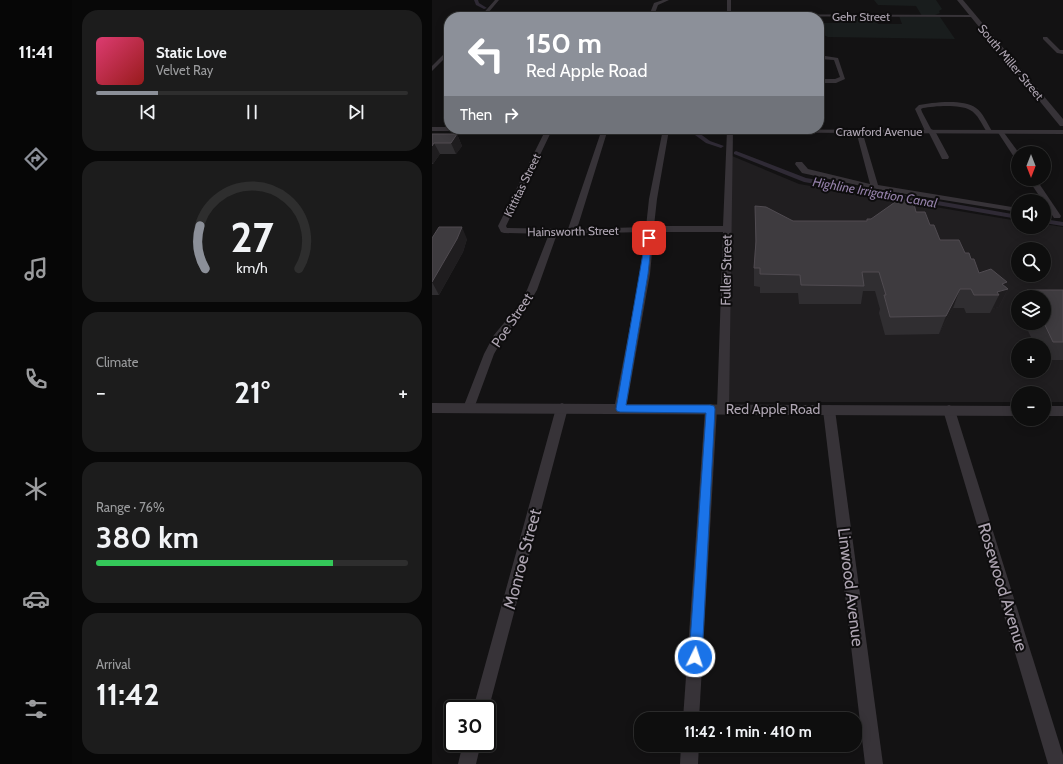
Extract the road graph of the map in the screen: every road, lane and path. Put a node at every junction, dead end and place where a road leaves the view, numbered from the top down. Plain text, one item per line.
1 (497, 0) edge
2 (667, 0) edge
3 (729, 0) edge
4 (960, 0) edge
5 (486, 12) edge
6 (653, 12) edge
7 (728, 12) edge
8 (824, 16) edge
9 (974, 16) junction
10 (1045, 38) dead end
11 (1063, 52) edge
12 (444, 56) edge
13 (824, 58) edge
14 (432, 69) edge
15 (824, 81) edge
16 (1063, 124) edge
17 (432, 129) edge
18 (444, 129) edge
19 (824, 131) edge
20 (859, 131) junction
21 (930, 131) junction
22 (989, 131) junction
23 (1000, 131) junction
24 (1063, 132) edge
25 (547, 134) edge
26 (603, 134) edge
27 (665, 134) edge
28 (728, 134) edge
29 (1011, 147) edge
30 (945, 157) dead end
31 (799, 164) dead end
32 (876, 187) junction
33 (1051, 207) edge
34 (1011, 209) edge
35 (1051, 215) edge
36 (649, 229) junction
37 (727, 229) junction
38 (572, 231) junction
39 (515, 232) joint
40 (554, 232) junction
41 (432, 408) edge
42 (469, 408) junction
43 (562, 408) junction
44 (620, 409) junction
45 (717, 409) junction
46 (829, 410) junction
47 (948, 410) junction
48 (1011, 411) edge
49 (1051, 411) edge
50 (1063, 411) edge
51 (483, 700) edge
52 (692, 712) edge
53 (469, 752) edge
54 (690, 752) edge
55 (466, 764) edge
56 (689, 764) edge
57 (874, 764) edge
58 (1057, 764) edge

1 - 5 street
2 - 6 street
3 - 7 street
4 - 9 street, South Miller Street
8 - 9 street, Gehr Street
9 - 16 street, South Miller Street
10 - 11 street
12 - 14 street
13 - 15 street
17 - 18 street, Crawford Avenue
19 - 20 street, Crawford Avenue
20 - 21 street, Crawford Avenue
20 - 32 street
21 - 22 street, Crawford Avenue
21 - 22 street
21 - 30 street
22 - 23 street, Crawford Avenue
23 - 24 street, Crawford Avenue
23 - 29 street
25 - 39 street, Kittitas Street
26 - 38 street
27 - 36 street
28 - 37 street, Fuller Street
31 - 32 street
32 - 34 street
33 - 35 street
36 - 37 street, Hainsworth Street
36 - 38 street, Hainsworth Street
36 - 44 street
37 - 45 street, Fuller Street
38 - 40 street, Hainsworth Street
39 - 40 street, Hainsworth Street
40 - 42 street, Poe Street
41 - 42 street, Red Apple Road
42 - 43 street, Red Apple Road
43 - 44 street, Red Apple Road
43 - 51 street, Monroe Street
44 - 45 street, Red Apple Road
45 - 46 street, Red Apple Road
45 - 52 street, Fuller Street
46 - 47 street, Red Apple Road
46 - 57 street, Linwood Avenue
47 - 48 street, Red Apple Road
47 - 58 street, Rosewood Avenue
49 - 50 street
53 - 55 street
54 - 56 street

